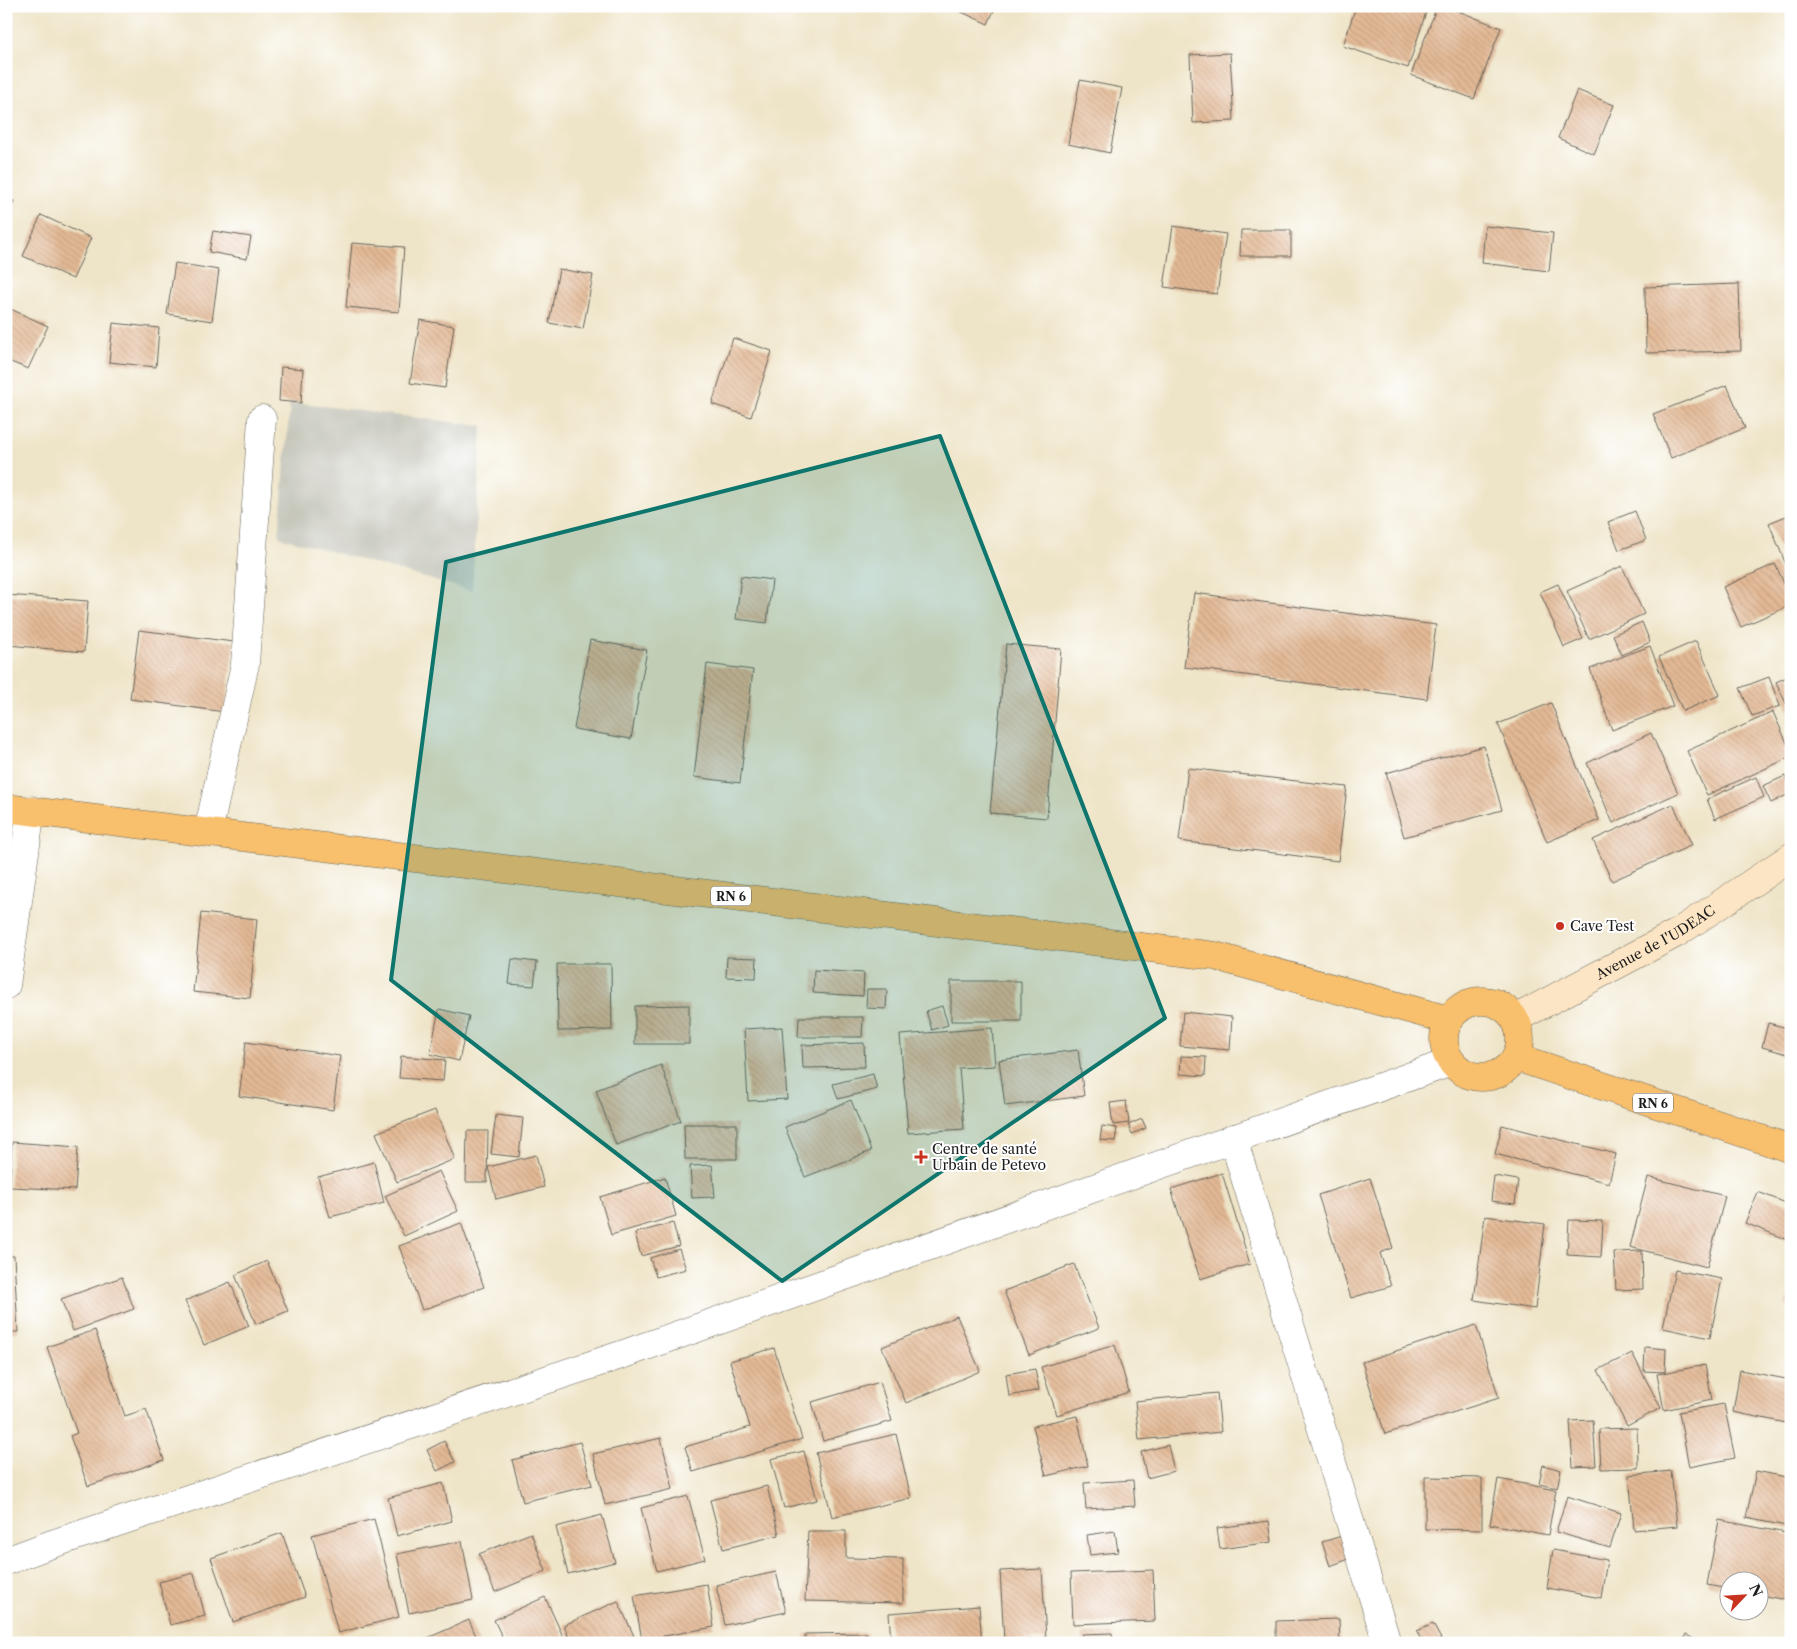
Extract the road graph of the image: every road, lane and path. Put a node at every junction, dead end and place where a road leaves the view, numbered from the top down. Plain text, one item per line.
1 (262, 419) dead end
2 (18, 809) edge
3 (208, 832) junction
4 (1791, 857) edge
5 (6, 985) edge
6 (1515, 1019) junction
7 (1449, 1020) junction
8 (1516, 1057) junction
9 (1451, 1062) junction
10 (1234, 1138) junction
11 (1791, 1149) edge
12 (6, 1561) edge
13 (1387, 1643) edge

1 - 3 street
2 - 3 main road, RN 6
2 - 5 street
3 - 7 main road, RN 6
4 - 6 main road, Avenue de I'UDEAC
6 - 7 main road
6 - 8 main road
7 - 9 main road
8 - 9 main road
8 - 11 main road, RN 6
9 - 10 street
10 - 12 street
10 - 13 street

